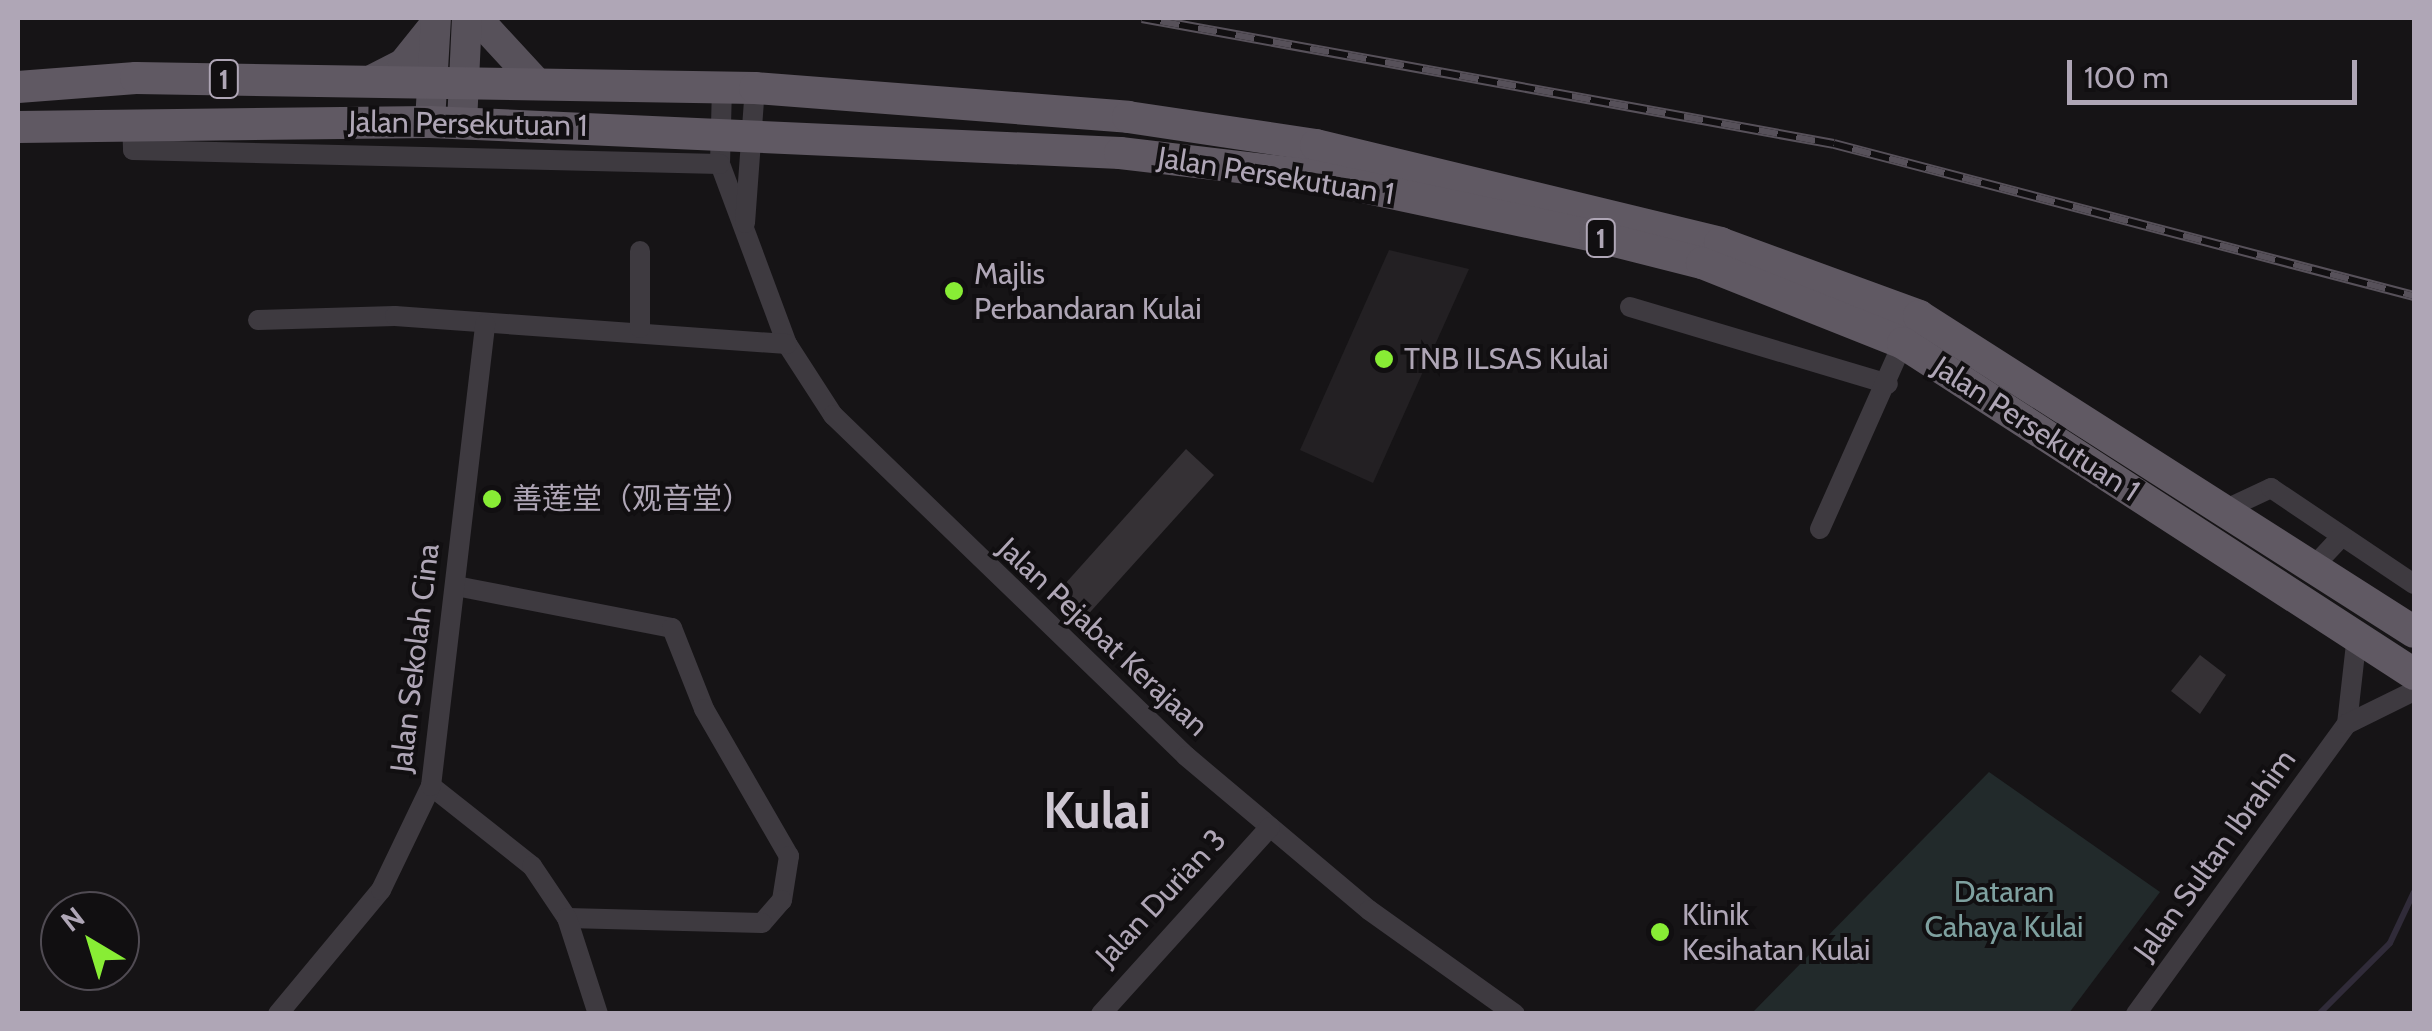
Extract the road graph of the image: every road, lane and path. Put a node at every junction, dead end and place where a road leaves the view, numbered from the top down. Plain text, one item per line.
1 (467, 18) edge
2 (477, 18) edge
3 (435, 21) edge
4 (373, 80) junction
5 (447, 81) junction
6 (537, 83) junction
7 (722, 87) junction
8 (18, 88) edge
9 (755, 88) junction
10 (446, 122) junction
11 (18, 128) edge
12 (733, 130) junction
13 (132, 135) junction
14 (720, 164) junction
15 (745, 225) junction
16 (640, 251) dead end
17 (1630, 307) dead end
18 (258, 320) dead end
19 (485, 324) junction
20 (640, 328) junction
21 (1903, 343) junction
22 (787, 344) junction
23 (1888, 384) junction
24 (2224, 510) junction
25 (1820, 528) dead end
26 (2342, 536) junction
27 (2313, 567) junction
28 (2414, 584) edge
29 (456, 586) junction
30 (2414, 632) edge
31 (2357, 635) junction
32 (2414, 674) edge
33 (2414, 691) edge
34 (2344, 728) junction
35 (432, 786) junction
36 (1270, 828) junction
37 (567, 918) junction
38 (278, 1014) edge
39 (598, 1014) edge
40 (1100, 1014) edge
41 (1515, 1014) edge
42 (2136, 1014) edge

1 - 5 main road
2 - 6 main road
3 - 4 main road
3 - 5 main road
4 - 5 highway, Jalan Persekutuan 1 / 1
4 - 8 highway, Jalan Persekutuan 1 / 1
5 - 6 highway, Jalan Persekutuan 1 / 1
5 - 10 main road
6 - 7 highway, Jalan Persekutuan 1 / 1
7 - 9 highway, Jalan Persekutuan 1 / 1
7 - 12 street
9 - 12 street
9 - 24 highway, Jalan Persekutuan 1 / 1
10 - 12 highway, Jalan Persekutuan 1 / 1
10 - 13 highway, Jalan Persekutuan 1 / 1
11 - 13 highway, Jalan Persekutuan 1 / 1
12 - 14 street, Jalan Pejabat Kerajaan
12 - 15 street, Jalan Pejabat Kerajaan
12 - 21 highway, Jalan Persekutuan 1 / 1
13 - 14 street
14 - 15 street, Jalan Pejabat Kerajaan
15 - 22 street, Jalan Pejabat Kerajaan
16 - 20 street
17 - 23 street
18 - 19 street
19 - 20 street
19 - 29 street, Jalan Sekolah Cina
20 - 22 street
21 - 23 street
21 - 31 highway, Jalan Persekutuan 1 / 1
22 - 36 street, Jalan Pejabat Kerajaan
23 - 25 street
24 - 26 street
24 - 27 highway, Jalan Persekutuan 1 / 1
26 - 27 street
26 - 28 street
27 - 30 highway, Jalan Persekutuan 1 / 1
29 - 35 street, Jalan Sekolah Cina
29 - 37 street
31 - 32 highway, Jalan Persekutuan 1 / 1
31 - 34 street, Jalan Sultan Ibrahim
33 - 34 street, Jalan Sultan Ibrahim
34 - 42 street, Jalan Sultan Ibrahim
35 - 37 street
35 - 38 street, Jalan Sekolah Cina
36 - 40 street, Jalan Durian 3
36 - 41 street, Jalan Pejabat Kerajaan
37 - 39 street

